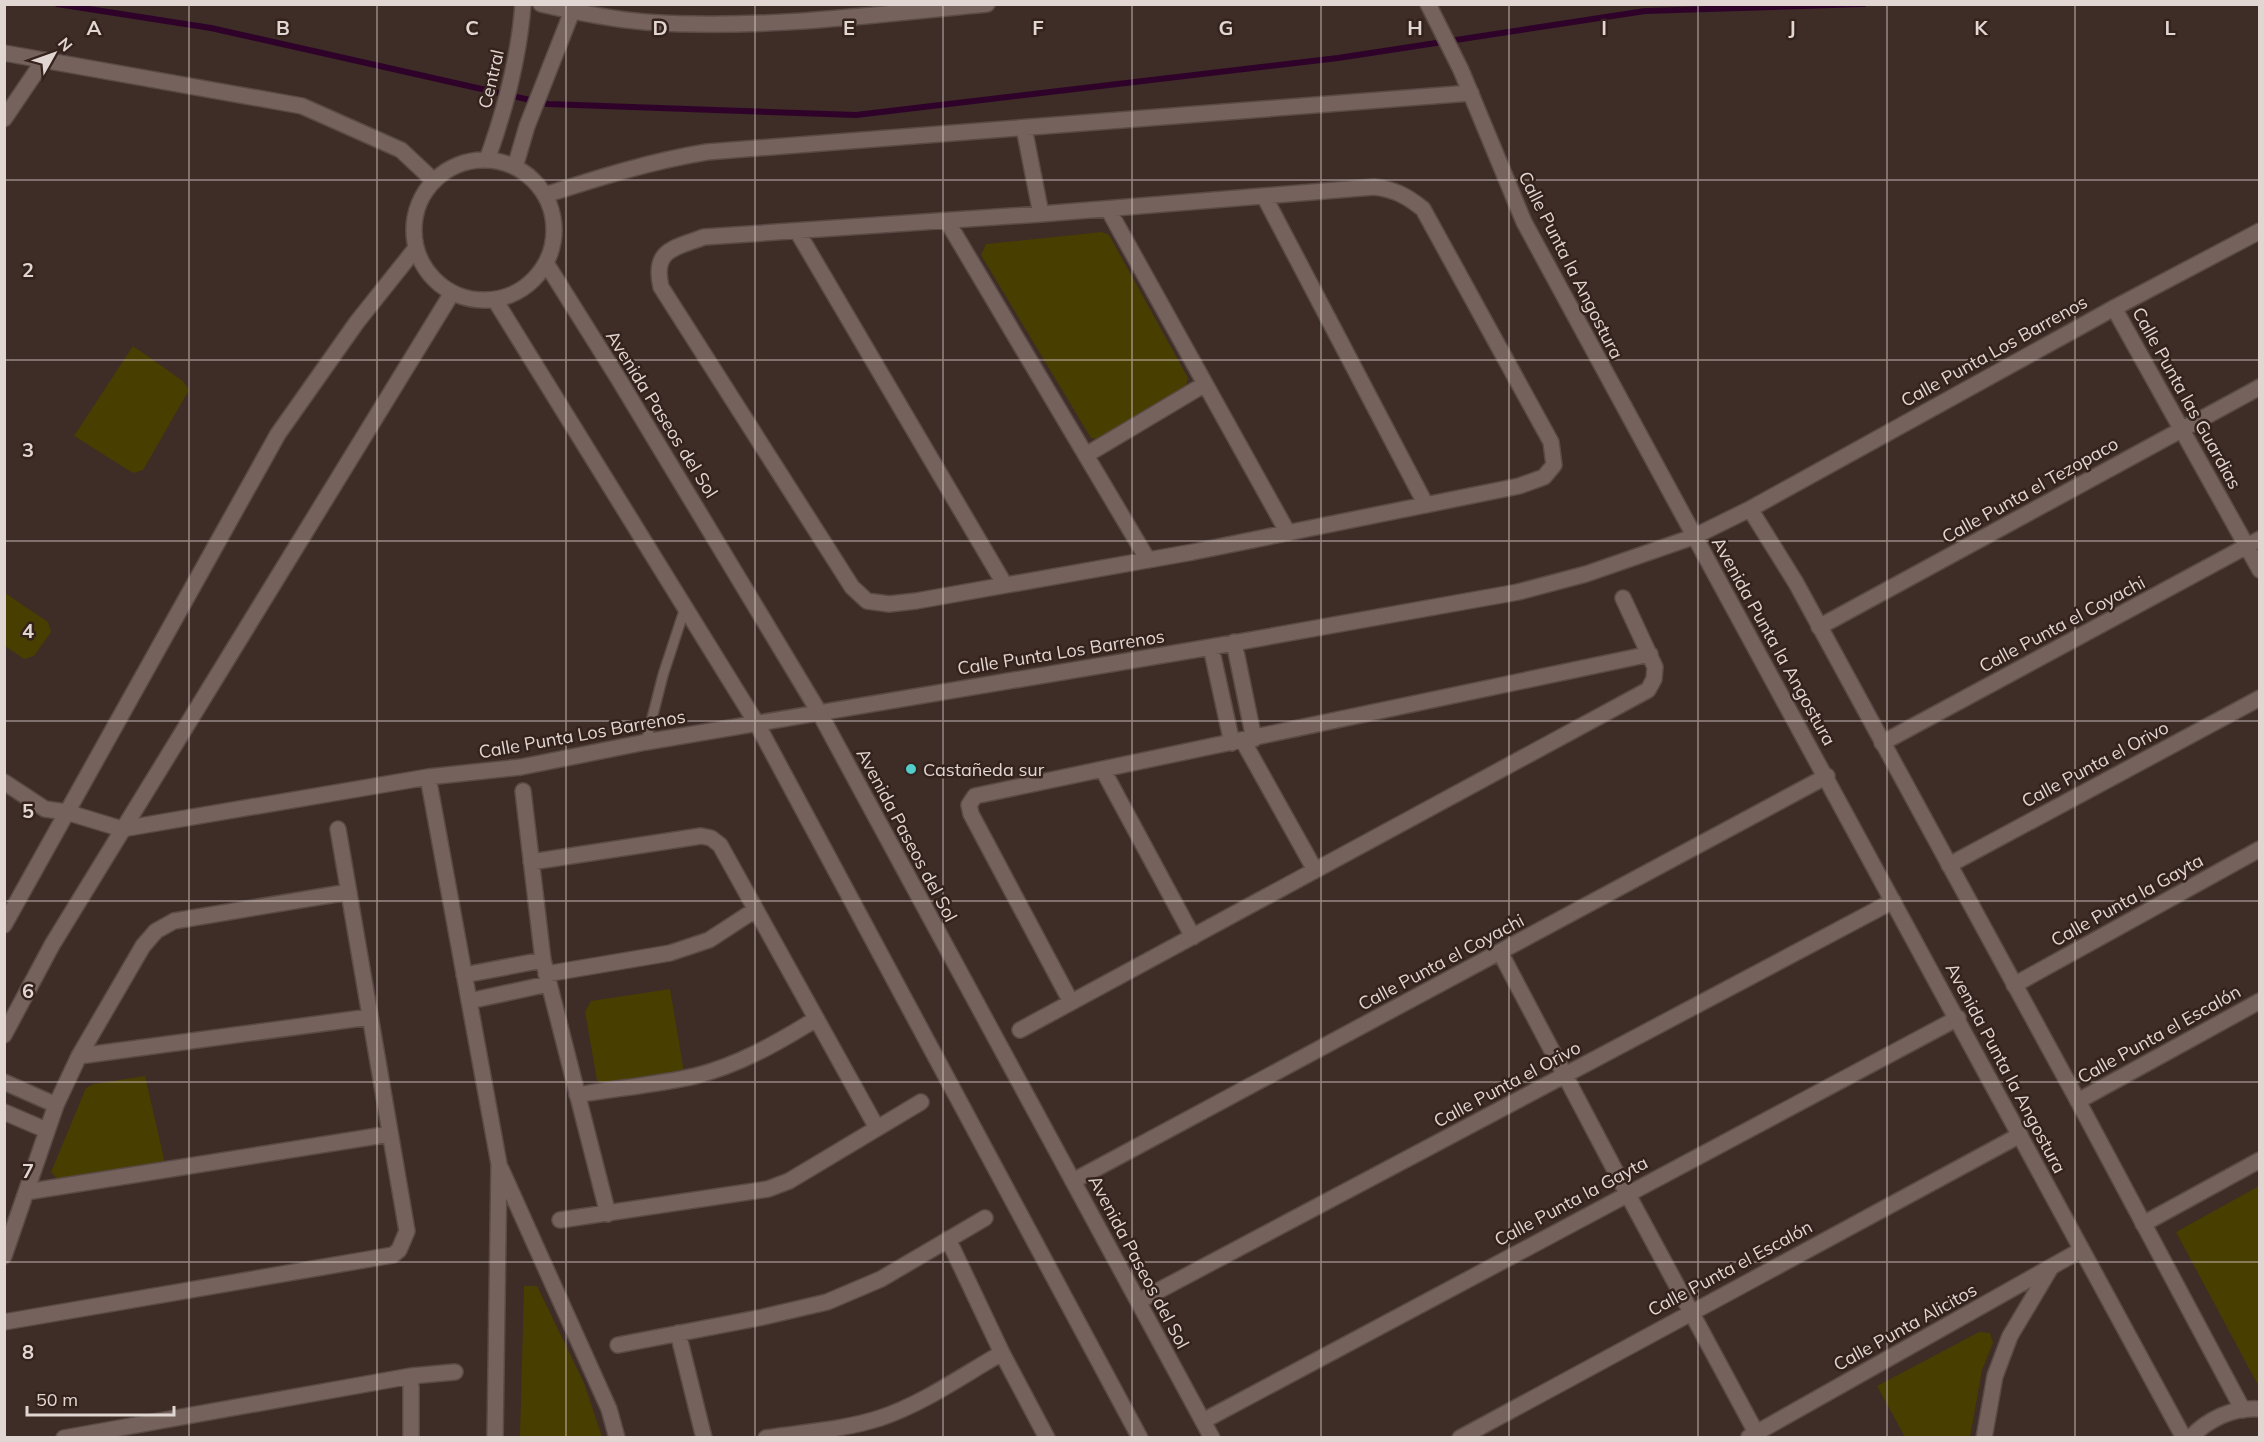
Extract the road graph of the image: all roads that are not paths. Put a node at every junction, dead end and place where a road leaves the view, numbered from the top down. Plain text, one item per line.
1 (524, 4) edge
2 (541, 4) edge
3 (987, 4) edge
4 (1428, 4) edge
5 (574, 8) edge
6 (4, 53) edge
7 (44, 60) junction
8 (1471, 93) junction
9 (4, 119) edge
10 (1024, 128) junction
11 (487, 160) junction
12 (515, 167) junction
13 (434, 181) junction
14 (544, 195) junction
15 (1264, 196) junction
16 (1108, 209) junction
17 (1041, 214) junction
18 (947, 220) junction
19 (797, 231) junction
20 (2259, 231) edge
21 (416, 248) junction
22 (546, 263) junction
23 (452, 293) junction
24 (495, 300) junction
25 (2114, 308) junction
26 (1205, 384) junction
27 (2259, 387) edge
28 (2182, 430) junction
29 (1086, 455) junction
30 (1426, 505) junction
31 (1750, 509) junction
32 (1288, 532) junction
33 (1693, 537) junction
34 (2253, 542) edge
35 (1148, 560) junction
36 (2259, 570) edge
37 (1005, 585) junction
38 (1623, 598) dead end
39 (686, 608) junction
40 (1819, 627) junction
41 (1234, 642) junction
42 (1211, 647) junction
43 (1650, 654) junction
44 (2259, 698) edge
45 (819, 712) junction
46 (757, 724) junction
47 (1243, 741) junction
48 (646, 742) junction
49 (1882, 743) junction
50 (1103, 770) junction
51 (1827, 776) junction
52 (428, 777) junction
53 (4, 782) edge
54 (523, 791) dead end
55 (66, 812) junction
56 (122, 829) junction
57 (338, 830) dead end
58 (2259, 849) edge
59 (531, 862) junction
60 (1949, 865) junction
61 (1315, 870) junction
62 (349, 892) junction
63 (1893, 902) junction
64 (755, 910) junction
65 (4, 925) edge
66 (1193, 937) junction
67 (1500, 952) junction
68 (546, 973) junction
69 (464, 975) junction
70 (2014, 985) junction
71 (469, 1001) junction
72 (2259, 1001) edge
73 (1071, 1002) junction
74 (370, 1017) junction
75 (1958, 1018) junction
76 (816, 1019) junction
77 (1020, 1030) dead end
78 (4, 1035) edge
79 (79, 1056) junction
80 (1565, 1075) junction
81 (4, 1082) edge
82 (577, 1095) junction
83 (2078, 1101) junction
84 (921, 1102) dead end
85 (56, 1105) junction
86 (4, 1112) edge
87 (877, 1128) junction
88 (46, 1130) junction
89 (390, 1134) junction
90 (2020, 1135) junction
91 (2259, 1160) edge
92 (499, 1164) junction
93 (1073, 1181) junction
94 (26, 1192) junction
95 (1627, 1193) junction
96 (608, 1214) junction
97 (985, 1218) dead end
98 (560, 1220) dead end
99 (2143, 1224) junction
100 (948, 1239) junction
101 (2081, 1250) junction
102 (4, 1256) edge
103 (2050, 1269) junction
104 (1140, 1302) junction
105 (1690, 1311) junction
106 (4, 1322) edge
107 (678, 1333) junction
108 (618, 1345) dead end
109 (1002, 1353) junction
110 (455, 1372) dead end
111 (411, 1376) junction
112 (2259, 1409) edge
113 (2243, 1410) junction
114 (1203, 1421) junction
115 (1754, 1436) edge
116 (64, 1437) edge
117 (411, 1437) edge
118 (495, 1437) edge
119 (617, 1437) edge
120 (704, 1437) edge
121 (766, 1437) edge
122 (1047, 1437) edge
123 (1140, 1437) edge
124 (1212, 1437) edge
125 (1460, 1437) edge
126 (1984, 1437) edge
127 (2184, 1437) edge
128 (2190, 1437) edge

1 - 11 street, Central
2 - 5 street
3 - 5 street
4 - 8 street, Calle Punta la Angostura
5 - 12 street
6 - 7 street
7 - 9 street
7 - 13 street
8 - 10 street
8 - 33 street, Calle Punta la Angostura
10 - 14 street
10 - 17 street
11 - 12 street
11 - 13 street
12 - 14 street
13 - 21 street
14 - 22 street
15 - 16 street
15 - 30 street
15 - 30 street
16 - 17 street
16 - 26 street
17 - 18 street
18 - 19 street
18 - 29 street
19 - 37 street
19 - 37 street
20 - 25 street, Calle Punta Los Barrenos
21 - 23 street
21 - 55 street
22 - 24 street
22 - 45 street, Avenida Paseos del Sol
23 - 24 street
23 - 56 street
24 - 39 street
25 - 28 street, Calle Punta las Guardias
25 - 31 street, Calle Punta Los Barrenos
26 - 29 street
26 - 32 street
27 - 28 street, Calle Punta el Tezopaco
28 - 34 street, Calle Punta las Guardias
28 - 40 street, Calle Punta el Tezopaco
29 - 35 street
30 - 32 street
31 - 33 street, Avenida Punta la Angostura
31 - 40 street
32 - 35 street
33 - 41 street, Calle Punta Los Barrenos
33 - 51 street, Avenida Punta la Angostura
34 - 36 street, Calle Punta las Guardias
34 - 49 street, Calle Punta el Coyachi
35 - 37 street
38 - 43 street
39 - 46 street
39 - 48 lane
40 - 49 street
41 - 42 street, Calle Punta Los Barrenos
41 - 47 street
42 - 45 street, Calle Punta Los Barrenos
42 - 47 street
43 - 47 street
43 - 61 street
44 - 60 street, Calle Punta el Orivo
45 - 46 street, Calle Punta Los Barrenos
45 - 93 street, Avenida Paseos del Sol
46 - 48 street, Calle Punta Los Barrenos
46 - 123 street
47 - 50 street
47 - 61 street
48 - 52 street, Calle Punta Los Barrenos
49 - 60 street
50 - 66 street
50 - 73 street
51 - 63 street, Avenida Punta la Angostura
51 - 67 street, Calle Punta el Coyachi
52 - 56 street, Calle Punta Los Barrenos
52 - 69 street
53 - 55 street
54 - 59 street
55 - 56 street
55 - 65 street
56 - 78 street
57 - 62 street
58 - 70 street, Calle Punta la Gayta
59 - 64 street
59 - 68 street
60 - 70 street
61 - 66 street
62 - 74 street
62 - 79 street
63 - 75 street, Avenida Punta la Angostura
63 - 80 street, Calle Punta el Orivo
64 - 68 street
64 - 76 street
66 - 73 street
67 - 80 street
67 - 93 street, Calle Punta el Coyachi
68 - 69 street
68 - 71 street
68 - 82 street
69 - 71 street
70 - 83 street
71 - 92 street
72 - 83 street, Calle Punta el Escalón
73 - 77 street
74 - 79 street
74 - 89 street
75 - 90 street, Avenida Punta la Angostura
75 - 95 street, Calle Punta la Gayta
76 - 82 street
76 - 87 street
79 - 85 street
80 - 95 street
80 - 104 street, Calle Punta el Orivo
81 - 85 street
82 - 96 street
83 - 99 street
84 - 87 street
85 - 88 street
86 - 88 street
87 - 96 street
88 - 94 street
89 - 94 street
89 - 106 street
90 - 101 street, Avenida Punta la Angostura
90 - 105 street, Calle Punta el Escalón
91 - 99 street
92 - 118 street
92 - 119 street
93 - 104 street, Avenida Paseos del Sol
94 - 102 street
95 - 105 street
95 - 114 street, Calle Punta la Gayta
96 - 98 street
97 - 100 street
99 - 113 street
100 - 107 street
100 - 109 street
101 - 103 street, Calle Punta Alicitos
101 - 127 street, Avenida Punta la Angostura
103 - 115 street, Calle Punta Alicitos
103 - 126 street
104 - 114 street, Avenida Paseos del Sol
105 - 115 street
105 - 125 street, Calle Punta el Escalón
107 - 108 street
107 - 120 street
109 - 121 street
109 - 122 street
110 - 111 street
111 - 116 street
111 - 117 street
112 - 113 street
113 - 128 street
114 - 124 street, Avenida Paseos del Sol

